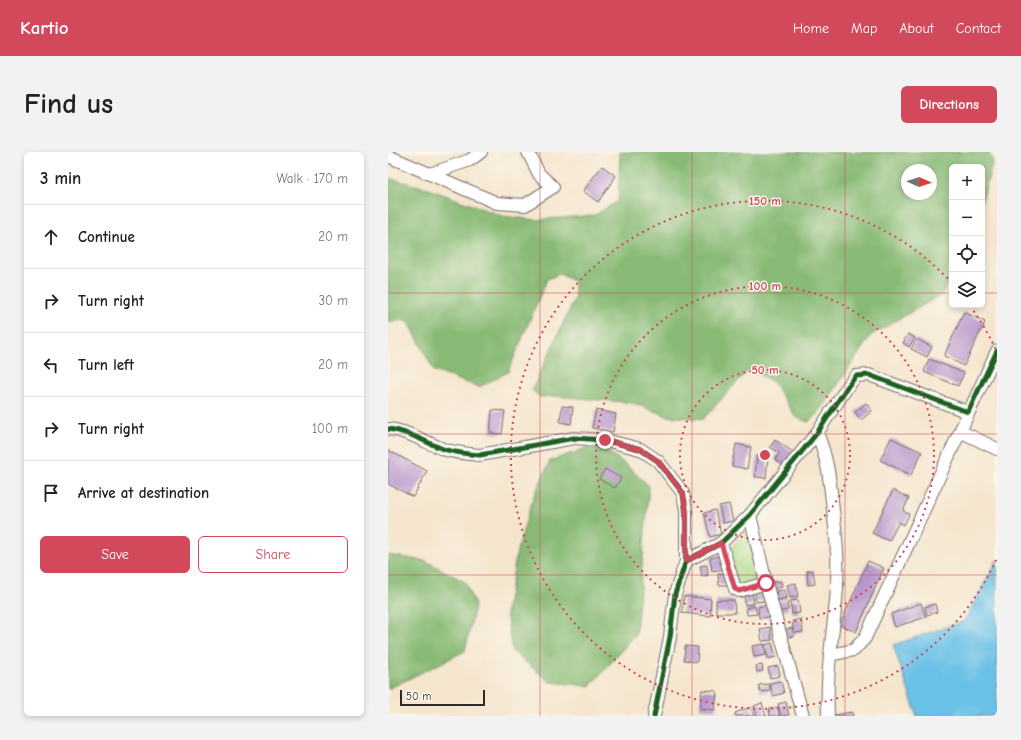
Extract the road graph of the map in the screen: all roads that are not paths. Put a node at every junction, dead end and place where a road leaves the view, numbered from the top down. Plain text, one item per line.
1 (481, 152) edge
2 (528, 152) edge
3 (388, 156) edge
4 (430, 174) junction
5 (997, 351) edge
6 (968, 412) junction
7 (388, 429) edge
8 (960, 431) junction
9 (817, 433) junction
10 (997, 449) edge
11 (750, 515) junction
12 (721, 543) junction
13 (686, 561) junction
14 (766, 583) junction
15 (830, 656) junction
16 (654, 716) edge
17 (803, 716) edge
18 (828, 716) edge

1 - 4 street
2 - 4 street
3 - 4 street
5 - 6 street
6 - 8 street
6 - 9 street
7 - 13 street
8 - 10 street
8 - 15 street
9 - 11 street
9 - 15 street
11 - 12 street
11 - 14 street
12 - 13 street
12 - 14 street
13 - 16 street
14 - 17 street
15 - 18 street

